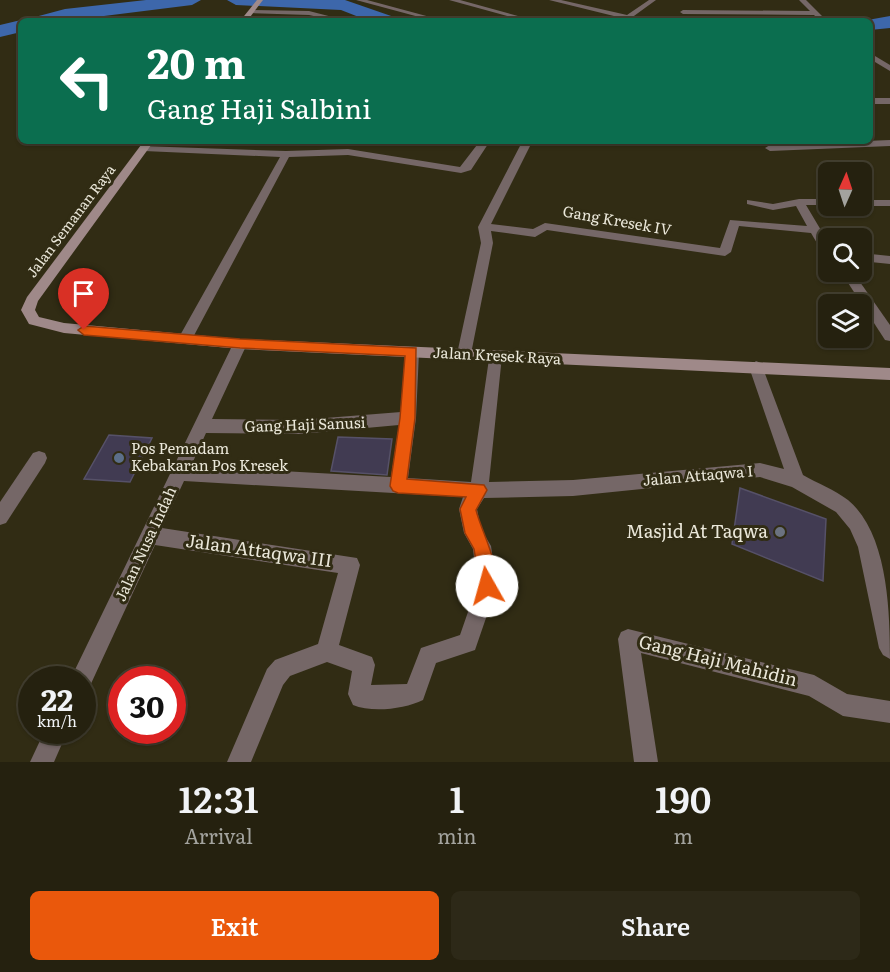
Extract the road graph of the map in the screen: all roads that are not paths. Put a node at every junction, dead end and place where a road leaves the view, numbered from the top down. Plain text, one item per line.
1 (359, 0) edge
2 (453, 0) edge
3 (552, 0) edge
4 (651, 0) edge
5 (802, 0) edge
6 (790, 7) dead end
7 (252, 10) edge
8 (683, 12) dead end
9 (797, 13) junction
10 (814, 14) junction
11 (296, 15) junction
12 (415, 16) junction
13 (312, 18) edge
14 (320, 18) edge
15 (402, 18) edge
16 (426, 18) edge
17 (522, 18) edge
18 (620, 18) edge
19 (625, 18) edge
20 (820, 18) edge
21 (873, 57) edge
22 (890, 69) edge
23 (873, 101) edge
24 (890, 101) edge
25 (890, 143) edge
26 (147, 144) edge
27 (483, 144) edge
28 (526, 144) dead end
29 (866, 144) edge
30 (873, 144) edge
31 (770, 148) dead end
32 (286, 154) junction
33 (751, 202) dead end
34 (799, 202) junction
35 (818, 202) edge
36 (872, 203) edge
37 (890, 203) edge
38 (872, 205) edge
39 (890, 209) edge
40 (484, 227) junction
41 (817, 230) joint
42 (872, 258) edge
43 (890, 260) edge
44 (854, 282) edge
45 (34, 321) joint
46 (890, 336) edge
47 (186, 339) junction
48 (240, 344) junction
49 (411, 352) junction
50 (465, 354) junction
51 (495, 356) junction
52 (756, 367) junction
53 (890, 374) edge
54 (408, 418) junction
55 (202, 426) junction
56 (39, 458) dead end
57 (179, 473) junction
58 (795, 480) junction
59 (398, 486) junction
60 (479, 490) junction
61 (0, 517) edge
62 (150, 535) junction
63 (887, 624) edge
64 (890, 648) edge
65 (327, 651) junction
66 (88, 666) edge
67 (890, 712) edge
68 (50, 744) edge
69 (42, 762) edge
70 (239, 762) edge
71 (646, 762) edge

1 - 12 street
2 - 17 street
3 - 18 street
4 - 19 street
5 - 10 street
6 - 9 street
7 - 11 street
8 - 9 street
9 - 10 street
10 - 20 street
11 - 13 street
11 - 14 street
12 - 15 street
12 - 16 street
21 - 22 street
23 - 24 street
25 - 30 street
26 - 32 street
26 - 45 street, Jalan Semanan Raya
27 - 32 street
28 - 40 street
29 - 31 street
32 - 47 street
33 - 34 street
34 - 35 street
34 - 41 street
36 - 37 street
38 - 39 street
40 - 41 street, Gang Kresek IV
40 - 50 street
42 - 43 street
44 - 46 street
45 - 47 street, Jalan Kresek Raya
47 - 48 street, Jalan Kresek Raya
48 - 49 street, Jalan Kresek Raya
48 - 55 street, Jalan Nusa Indah
49 - 50 street, Jalan Kresek Raya
49 - 54 street
50 - 51 street, Jalan Kresek Raya
51 - 52 street, Jalan Kresek Raya
51 - 60 street
52 - 53 street, Jalan Kresek Raya
52 - 58 street
54 - 55 street, Gang Haji Sanusi
54 - 59 street
55 - 57 street, Jalan Nusa Indah
56 - 61 street
57 - 59 street, Jalan Attaqwa I
57 - 62 street, Jalan Nusa Indah
58 - 60 street, Jalan Attaqwa I
58 - 63 street, Jalan Attaqwa I
59 - 60 street, Jalan Attaqwa I
60 - 65 street
62 - 65 street, Jalan Attaqwa III
62 - 66 street, Jalan Nusa Indah
63 - 64 street, Jalan Attaqwa I
65 - 70 street
67 - 71 street, Gang Haji Mahidin
68 - 69 street

